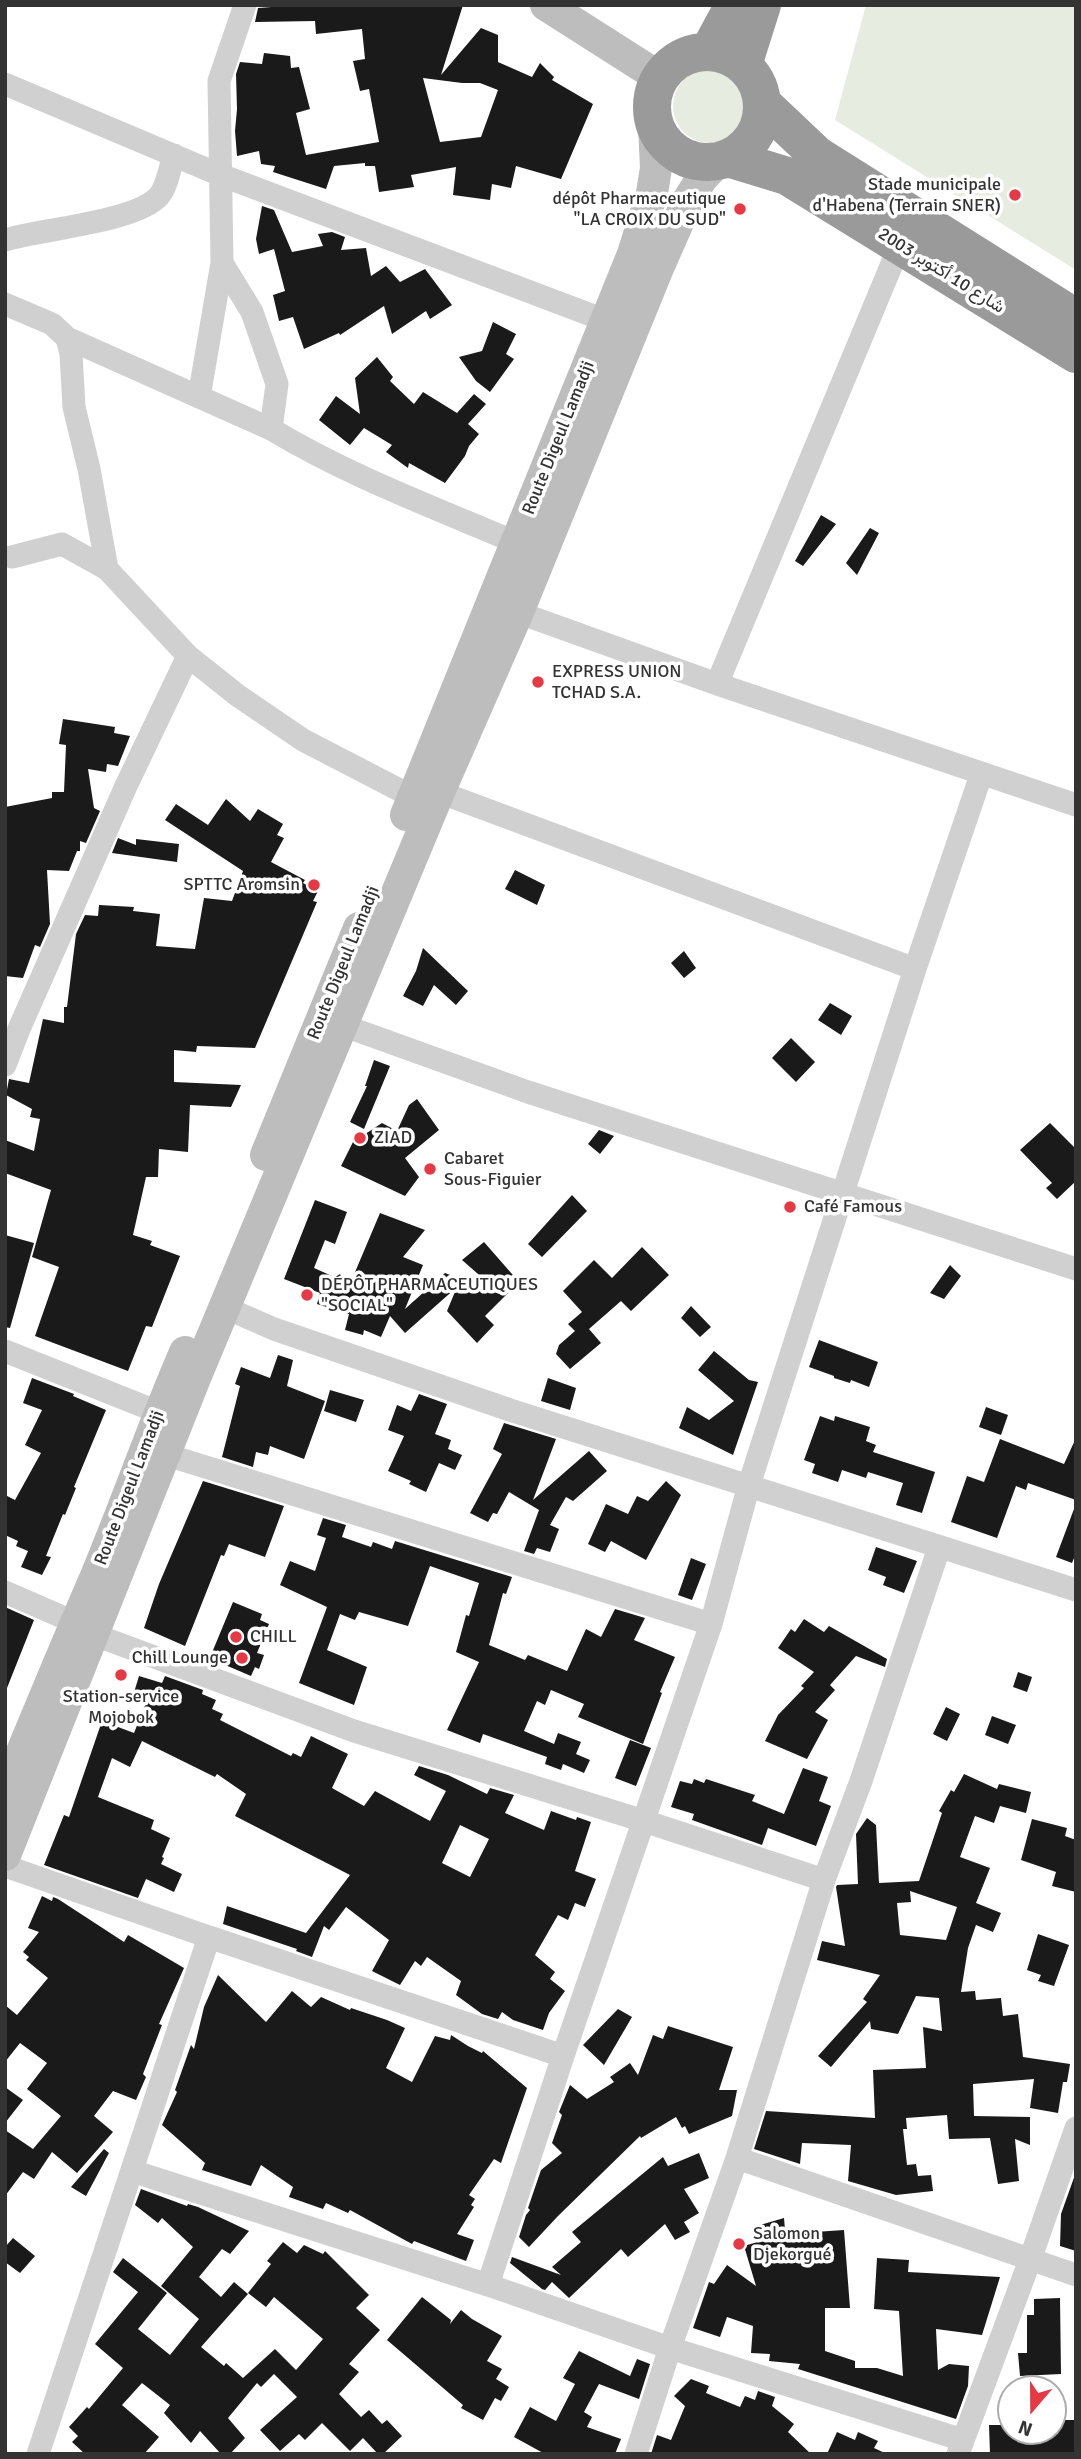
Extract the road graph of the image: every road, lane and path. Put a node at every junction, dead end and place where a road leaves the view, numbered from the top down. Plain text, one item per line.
1 (246, 5) edge
2 (546, 5) edge
3 (734, 5) edge
4 (762, 5) edge
5 (726, 58) junction
6 (659, 77) junction
7 (5, 84) edge
8 (762, 103) junction
9 (654, 126) junction
10 (174, 155) junction
11 (723, 160) junction
12 (218, 174) junction
13 (5, 240) edge
14 (899, 247) junction
15 (222, 263) junction
16 (5, 304) edge
17 (1076, 318) edge
18 (607, 321) junction
19 (67, 338) junction
20 (1076, 354) edge
21 (199, 397) junction
22 (271, 429) junction
23 (515, 542) junction
24 (8, 561) edge
25 (107, 569) junction
26 (505, 608) junction
27 (188, 656) junction
28 (717, 684) junction
29 (981, 775) junction
30 (426, 794) junction
31 (1076, 805) edge
32 (915, 969) junction
33 (332, 1022) junction
34 (5, 1065) edge
35 (844, 1196) junction
36 (1076, 1269) edge
37 (226, 1308) junction
38 (5, 1350) edge
39 (158, 1412) junction
40 (166, 1455) junction
41 (749, 1485) junction
42 (939, 1548) junction
43 (1076, 1590) edge
44 (5, 1592) edge
45 (710, 1624) junction
46 (85, 1628) junction
47 (5, 1793) edge
48 (644, 1821) junction
49 (5, 1855) edge
50 (5, 1866) edge
51 (824, 1880) junction
52 (209, 1937) junction
53 (563, 2056) junction
54 (1076, 2128) edge
55 (737, 2158) junction
56 (132, 2171) junction
57 (1030, 2260) junction
58 (1076, 2276) edge
59 (488, 2285) junction
60 (670, 2348) junction
61 (960, 2447) edge
62 (38, 2454) edge
63 (636, 2454) edge

1 - 12 street
2 - 6 main road
3 - 5 highway
4 - 5 highway
5 - 6 highway
5 - 8 highway
6 - 9 highway
7 - 10 street
8 - 11 highway
8 - 17 highway, شارع 10 أكتوبر 2003
9 - 11 highway
9 - 18 main road, Route Digeul Lamadji
10 - 12 street
10 - 13 street
11 - 14 highway, شارع 10 أكتوبر 2003
11 - 26 main road
12 - 15 street
12 - 18 street
14 - 20 highway, شارع 10 أكتوبر 2003
14 - 28 street
15 - 21 street
15 - 22 street
16 - 19 street
18 - 23 main road, Route Digeul Lamadji
19 - 21 street
19 - 25 street
21 - 22 street
22 - 23 street
23 - 26 main road, Route Digeul Lamadji
24 - 25 street
25 - 27 street
26 - 28 street
26 - 30 main road, Route Digeul Lamadji
27 - 30 street
27 - 34 street
28 - 29 street
29 - 31 street
29 - 32 street
30 - 32 street
30 - 33 main road, Route Digeul Lamadji
32 - 35 street
33 - 35 street
33 - 37 main road
33 - 39 main road, Route Digeul Lamadji
35 - 36 street
35 - 41 street
37 - 40 main road
37 - 41 street
38 - 39 street
39 - 46 main road, Route Digeul Lamadji
40 - 45 street
40 - 46 main road
41 - 42 street
41 - 45 street
42 - 43 street
42 - 51 street
44 - 46 street
45 - 48 street
46 - 47 main road, Route Digeul Lamadji
46 - 48 street
46 - 49 main road
48 - 51 street
48 - 53 street
50 - 52 street
51 - 55 street
52 - 53 street
52 - 56 street
53 - 59 street
54 - 57 street
55 - 57 street
55 - 60 street
56 - 59 street
56 - 62 street
57 - 58 street
57 - 61 street
59 - 60 street
60 - 61 street
60 - 63 street

